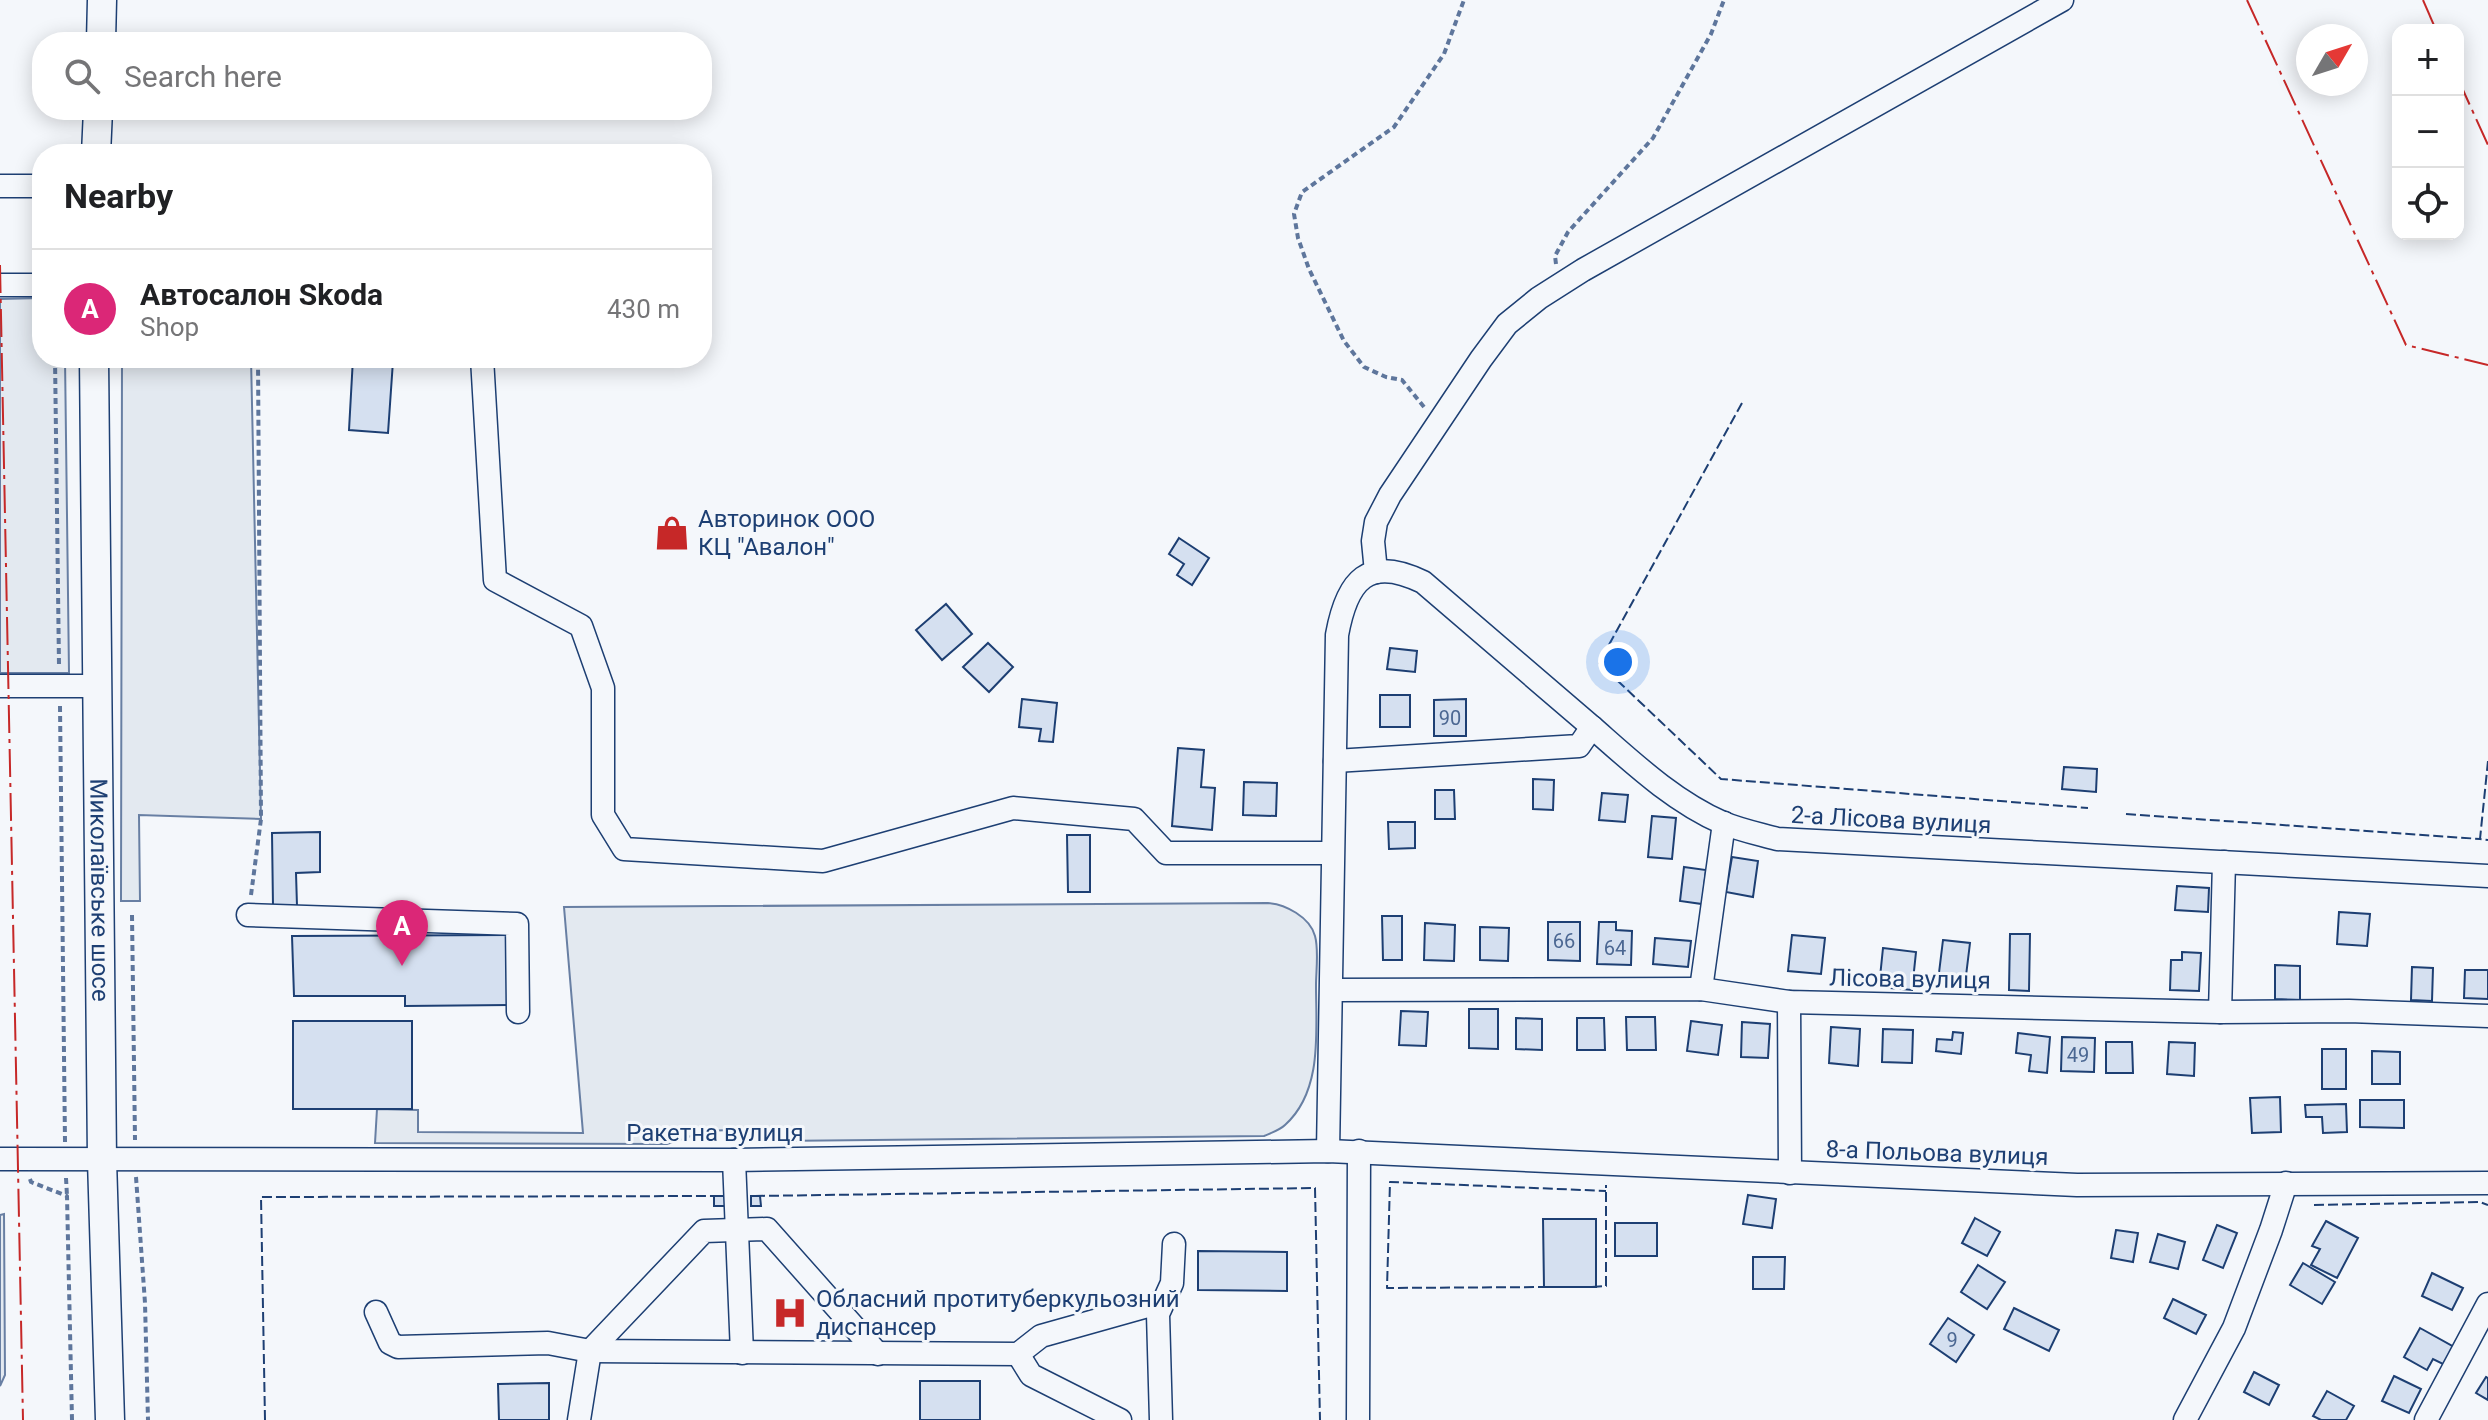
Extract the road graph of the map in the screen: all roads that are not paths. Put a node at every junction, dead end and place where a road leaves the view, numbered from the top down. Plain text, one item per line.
1 (102, 0) edge
2 (2062, 0) edge
3 (101, 32) edge
4 (98, 120) edge
5 (96, 144) edge
6 (0, 186) edge
7 (32, 186) edge
8 (0, 285) edge
9 (32, 285) edge
10 (94, 368) edge
11 (483, 368) edge
12 (1376, 572) junction
13 (0, 686) edge
14 (98, 686) junction
15 (1592, 727) junction
16 (1335, 761) junction
17 (1724, 823) junction
18 (1332, 853) junction
19 (2224, 862) junction
20 (2488, 876) edge
21 (248, 915) road end
22 (1701, 989) junction
23 (1332, 990) junction
24 (1789, 1002) junction
25 (518, 1012) dead end
26 (2220, 1012) junction
27 (2488, 1016) edge
28 (1328, 1151) junction
29 (1359, 1151) junction
30 (0, 1159) edge
31 (102, 1160) junction
32 (734, 1160) junction
33 (1790, 1173) junction
34 (2286, 1183) junction
35 (2488, 1183) edge
36 (738, 1229) junction
37 (1174, 1244) dead end
38 (1162, 1302) junction
39 (2488, 1304) edge
40 (376, 1312) dead end
41 (590, 1351) junction
42 (742, 1353) junction
43 (878, 1354) junction
44 (1018, 1354) junction
45 (110, 1420) edge
46 (579, 1420) edge
47 (1120, 1420) edge
48 (1161, 1420) edge
49 (1358, 1420) edge
50 (2185, 1420) edge
51 (2426, 1420) edge

1 - 3 main road
2 - 12 street
4 - 5 main road
6 - 7 street
8 - 9 street
10 - 14 main road, Миколаївське шосе
11 - 18 street
12 - 15 street, 2-а Лісова вулиця
12 - 16 street
13 - 14 street
14 - 31 main road, Миколаївське шосе
15 - 16 street
15 - 17 street, 2-а Лісова вулиця
16 - 18 street
17 - 19 street, 2-а Лісова вулиця
17 - 22 street
18 - 23 street
19 - 20 street, 2-а Лісова вулиця
19 - 26 street
21 - 25 street
22 - 23 street, Лісова вулиця
22 - 24 street, Лісова вулиця
23 - 28 street
24 - 26 street, Лісова вулиця
24 - 33 street
26 - 27 street, Лісова вулиця
28 - 29 street, 8-а Польова вулиця
28 - 32 street, Ракетна вулиця
29 - 33 street, 8-а Польова вулиця
29 - 49 street
30 - 31 street, Ракетна вулиця
31 - 32 street, Ракетна вулиця
31 - 45 main road, Миколаївське шосе
32 - 36 street
33 - 34 street, 8-а Польова вулиця
34 - 35 street, 8-а Польова вулиця
34 - 50 street
36 - 41 street
36 - 42 street
36 - 43 street
37 - 38 street
38 - 44 street
38 - 48 street
39 - 51 street
40 - 41 street
41 - 42 street
41 - 46 street
42 - 43 street
43 - 44 street
44 - 47 street

